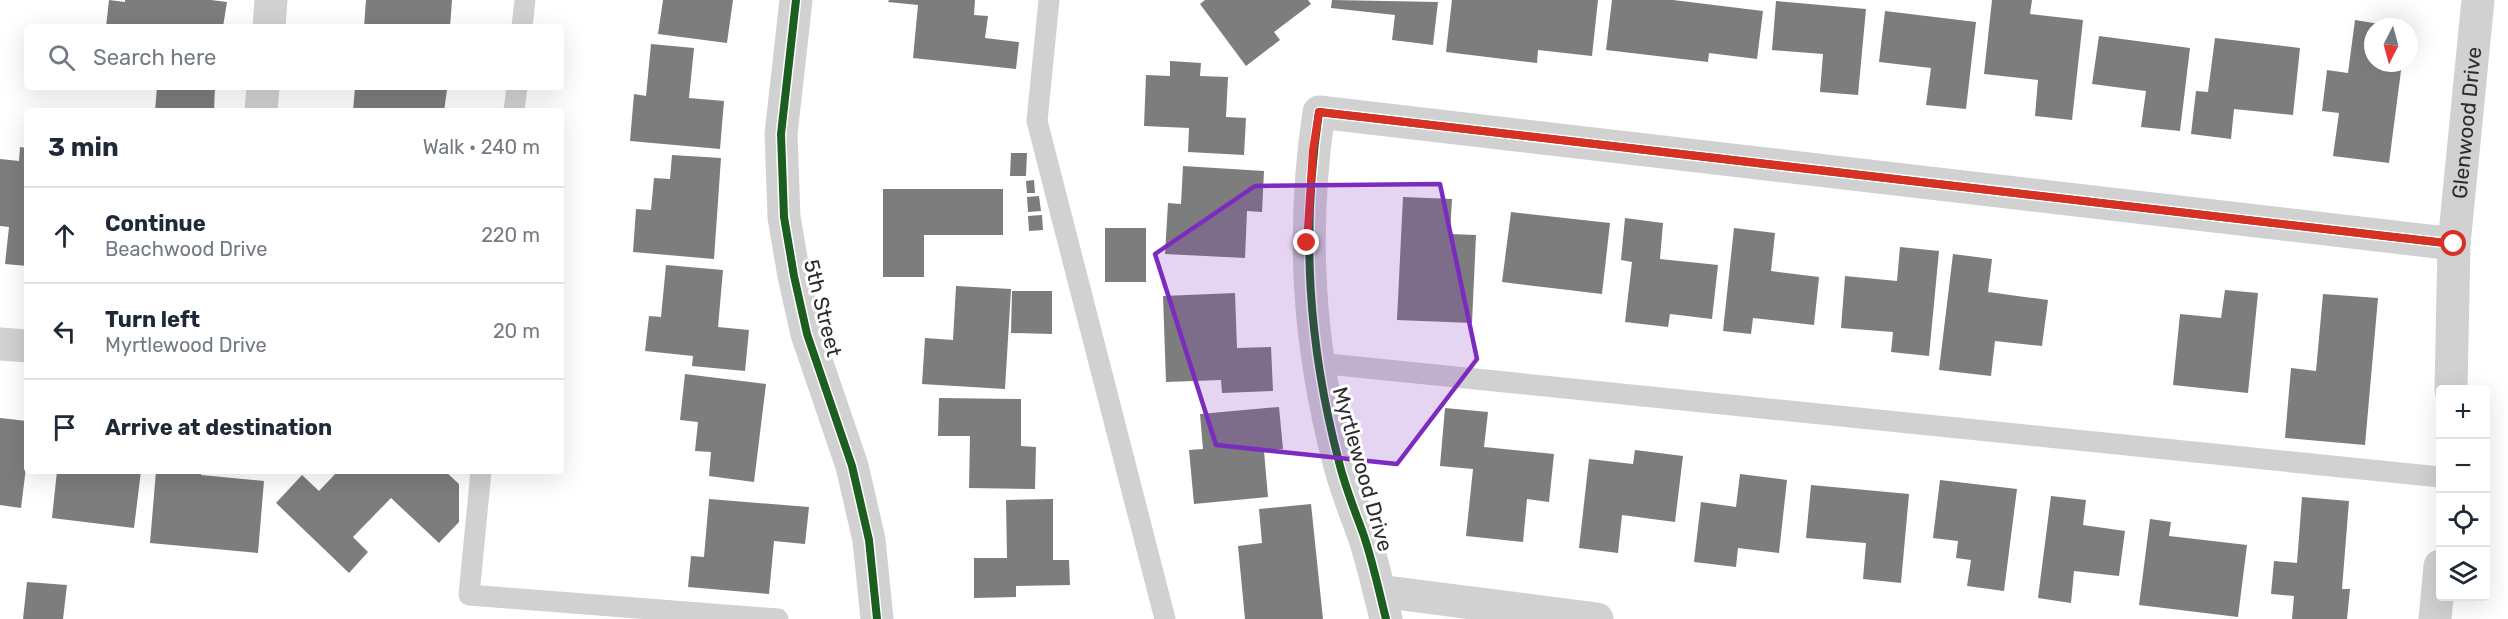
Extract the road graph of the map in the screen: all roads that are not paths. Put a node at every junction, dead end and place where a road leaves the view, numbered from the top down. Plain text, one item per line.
1 (271, 0) edge
2 (525, 0) edge
3 (796, 0) edge
4 (1049, 0) edge
5 (2478, 0) edge
6 (269, 24) edge
7 (522, 24) edge
8 (263, 90) edge
9 (517, 90) edge
10 (261, 108) edge
11 (514, 108) edge
12 (2454, 244) junction
13 (0, 344) edge
14 (24, 346) edge
15 (1318, 363) junction
16 (2451, 385) edge
17 (481, 474) edge
18 (2436, 477) edge
19 (2437, 601) edge
20 (1383, 605) edge
21 (778, 619) edge
22 (877, 619) edge
23 (1165, 619) edge
24 (1597, 619) edge
25 (2435, 619) edge

1 - 6 street
2 - 7 lane
3 - 22 street, 5th Street
4 - 23 lane
5 - 12 street, Glenwood Drive
8 - 10 street
9 - 11 lane
12 - 15 street, Myrtlewood Drive
12 - 16 street, Glenwood Drive
13 - 14 street
15 - 18 lane
15 - 20 street, Myrtlewood Drive
17 - 21 lane
19 - 25 street
20 - 24 street

